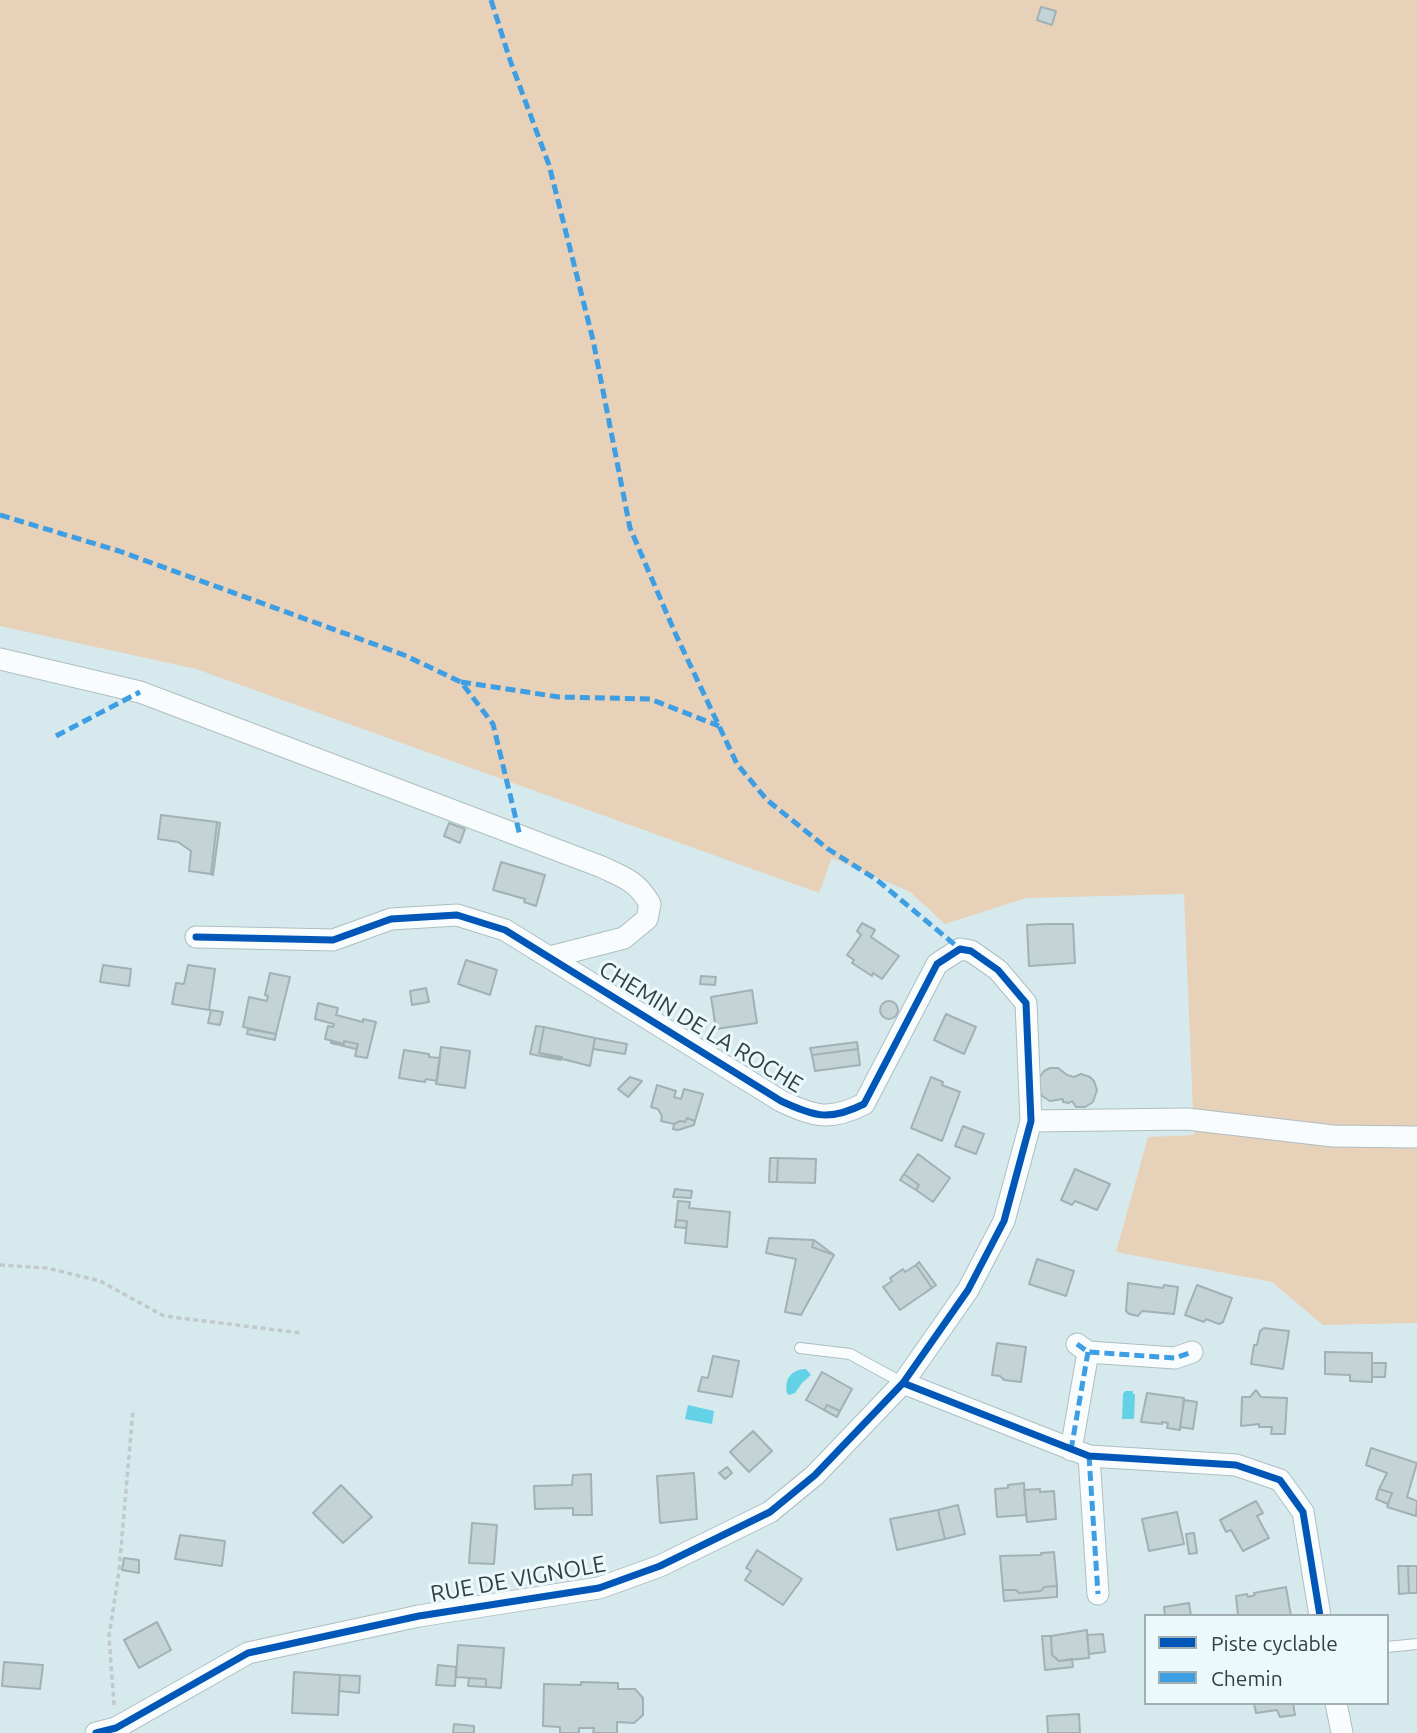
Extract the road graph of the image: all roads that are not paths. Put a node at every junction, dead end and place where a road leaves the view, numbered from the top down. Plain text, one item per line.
1 (0, 659) edge
2 (196, 937) dead end
3 (550, 957) junction
4 (1031, 1121) junction
5 (1417, 1137) edge
6 (800, 1348) dead end
7 (1192, 1352) dead end
8 (903, 1383) junction
9 (1080, 1453) junction
10 (1098, 1594) dead end
11 (1320, 1614) edge
12 (1417, 1644) edge
13 (1389, 1647) edge
14 (1336, 1705) edge
15 (119, 1728) edge
16 (1342, 1733) edge

1 - 3 street, CHEMIN DE LA ROCHE
2 - 3 street
3 - 4 street, CHEMIN DE LA ROCHE
4 - 5 street
4 - 8 street, RUE DE VIGNOLE
6 - 8 lane
7 - 9 street
8 - 9 street
8 - 15 street, RUE DE VIGNOLE
9 - 10 street
9 - 11 street
12 - 13 lane
14 - 16 street

